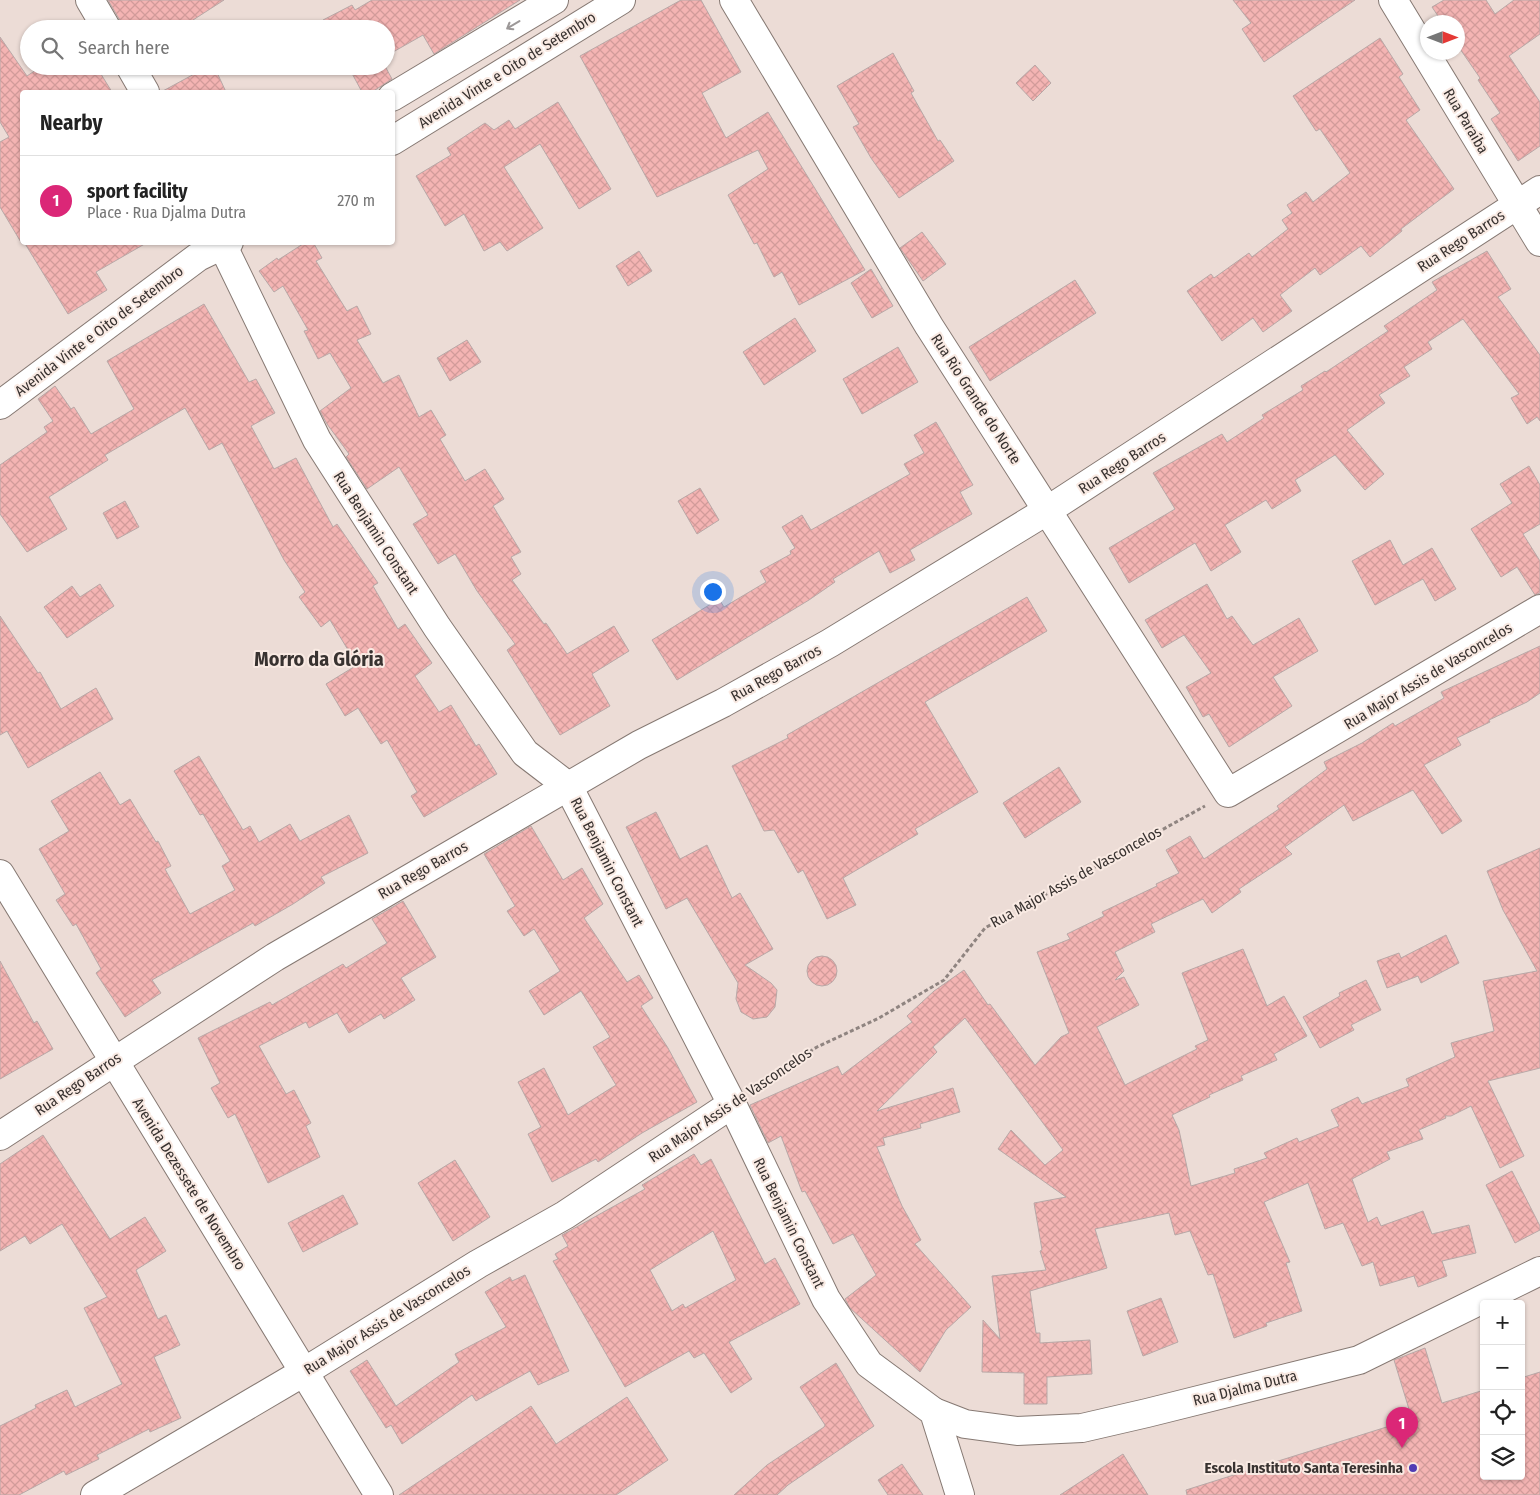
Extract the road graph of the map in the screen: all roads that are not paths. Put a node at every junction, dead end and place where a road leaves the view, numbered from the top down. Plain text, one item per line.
1 (90, 0) edge
2 (554, 0) edge
3 (621, 0) edge
4 (734, 0) edge
5 (1393, 0) edge
6 (102, 20) edge
7 (135, 75) edge
8 (144, 90) edge
9 (395, 96) edge
10 (395, 139) edge
11 (1540, 190) edge
12 (1516, 205) junction
13 (1540, 242) edge
14 (214, 246) edge
15 (0, 405) edge
16 (1048, 510) junction
17 (1540, 610) edge
18 (568, 786) junction
19 (1228, 793) joint
20 (0, 874) edge
21 (113, 1060) junction
22 (732, 1104) junction
23 (0, 1136) edge
24 (1540, 1272) edge
25 (304, 1372) junction
26 (934, 1412) junction
27 (95, 1495) edge
28 (379, 1495) edge
29 (960, 1495) edge

1 - 6 street
2 -> 9 street
3 - 10 street, Avenida Vinte e Oito de Setembro
4 - 16 street, Rua Rio Grande do Norte
5 - 12 street, Rua Paraíba
7 - 8 street
11 - 12 street, Rua Rego Barros
12 - 13 street, Rua Paraíba
12 - 16 street, Rua Rego Barros
14 - 15 street, Avenida Vinte e Oito de Setembro
14 - 18 street, Rua Benjamin Constant
16 - 18 street, Rua Rego Barros
16 - 19 street, Rua Rio Grande do Norte
17 - 19 street, Rua Major Assis de Vasconcelos
18 - 21 street, Rua Rego Barros
18 - 22 street, Rua Benjamin Constant
20 - 21 street, Avenida Dezessete de Novembro
21 - 23 street, Rua Rego Barros
21 - 25 street, Avenida Dezessete de Novembro
22 - 25 street, Rua Major Assis de Vasconcelos
22 - 26 street, Rua Benjamin Constant
24 - 26 street, Rua Djalma Dutra
25 - 27 street, Rua Major Assis de Vasconcelos
25 - 28 street, Avenida Dezessete de Novembro
26 - 29 street

